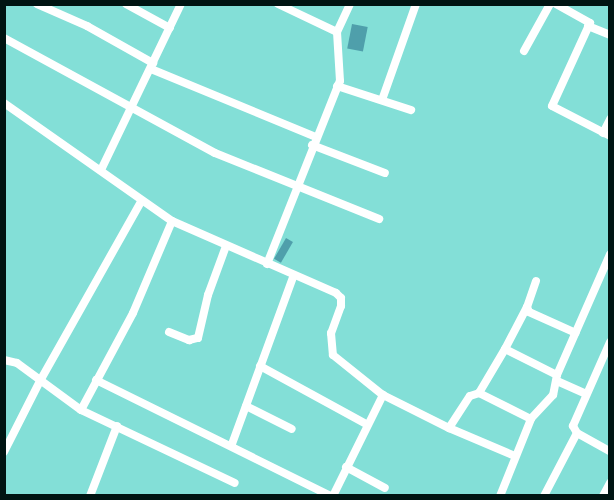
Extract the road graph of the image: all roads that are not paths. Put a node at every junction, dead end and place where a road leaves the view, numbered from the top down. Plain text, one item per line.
1 (37, 4) edge
2 (126, 4) edge
3 (181, 4) edge
4 (278, 4) edge
5 (350, 4) edge
6 (416, 4) edge
7 (550, 4) edge
8 (556, 4) edge
9 (588, 26) junction
10 (170, 28) junction
11 (337, 32) junction
12 (609, 35) edge
13 (4, 38) edge
14 (524, 51) dead end
15 (152, 66) junction
16 (338, 86) junction
17 (382, 100) junction
18 (4, 103) edge
19 (133, 106) junction
20 (411, 110) dead end
21 (609, 119) edge
22 (606, 135) edge
23 (314, 141) junction
24 (101, 170) junction
25 (385, 173) dead end
26 (298, 189) junction
27 (141, 202) junction
28 (380, 219) dead end
29 (172, 221) junction
30 (226, 246) junction
31 (609, 254) edge
32 (267, 264) junction
33 (294, 275) junction
34 (536, 281) dead end
35 (526, 307) junction
36 (169, 332) dead end
37 (576, 333) junction
38 (609, 342) edge
39 (506, 349) junction
40 (4, 360) edge
41 (260, 366) junction
42 (557, 378) junction
43 (96, 380) junction
44 (40, 381) junction
45 (478, 393) junction
46 (586, 394) junction
47 (383, 395) junction
48 (246, 406) junction
49 (81, 410) junction
50 (531, 419) junction
51 (366, 424) junction
52 (117, 426) junction
53 (449, 428) junction
54 (292, 429) dead end
55 (577, 433) junction
56 (9, 434) edge
57 (232, 444) junction
58 (609, 451) edge
59 (4, 452) edge
60 (515, 456) junction
61 (346, 467) junction
62 (235, 483) dead end
63 (609, 483) edge
64 (385, 488) dead end
65 (90, 495) edge
66 (332, 495) edge
67 (500, 495) edge
68 (544, 495) edge
69 (603, 495) edge

1 - 15 street
2 - 10 street
3 - 10 street
4 - 11 street
5 - 11 street
6 - 17 street
7 - 14 street
8 - 9 street
9 - 12 street
9 - 22 street
10 - 15 street
11 - 16 street
13 - 19 street
15 - 19 street
15 - 23 street
16 - 17 street
16 - 23 street
17 - 20 street
18 - 24 street
19 - 24 street
19 - 26 street
21 - 22 street
23 - 25 street
23 - 26 street
24 - 27 street
26 - 28 street
26 - 32 street
27 - 29 street
27 - 44 street
29 - 30 street
29 - 43 street
30 - 32 street
30 - 36 street
31 - 37 street
32 - 33 street
33 - 41 street
33 - 47 street
34 - 35 street
35 - 37 street
35 - 39 street
37 - 42 street
38 - 46 street
39 - 42 street
39 - 45 street
40 - 44 street
41 - 48 street
41 - 51 street
42 - 46 street
42 - 50 street
43 - 49 street
43 - 57 street
44 - 49 street
44 - 56 street
45 - 50 street
45 - 53 street
46 - 55 street
47 - 51 street
47 - 53 street
48 - 54 street
48 - 57 street
49 - 52 street
50 - 60 street
51 - 61 street
52 - 62 street
52 - 65 street
53 - 60 street
55 - 58 street
55 - 68 street
56 - 59 street
57 - 66 street
60 - 67 street
61 - 64 street
61 - 66 street
63 - 69 street

